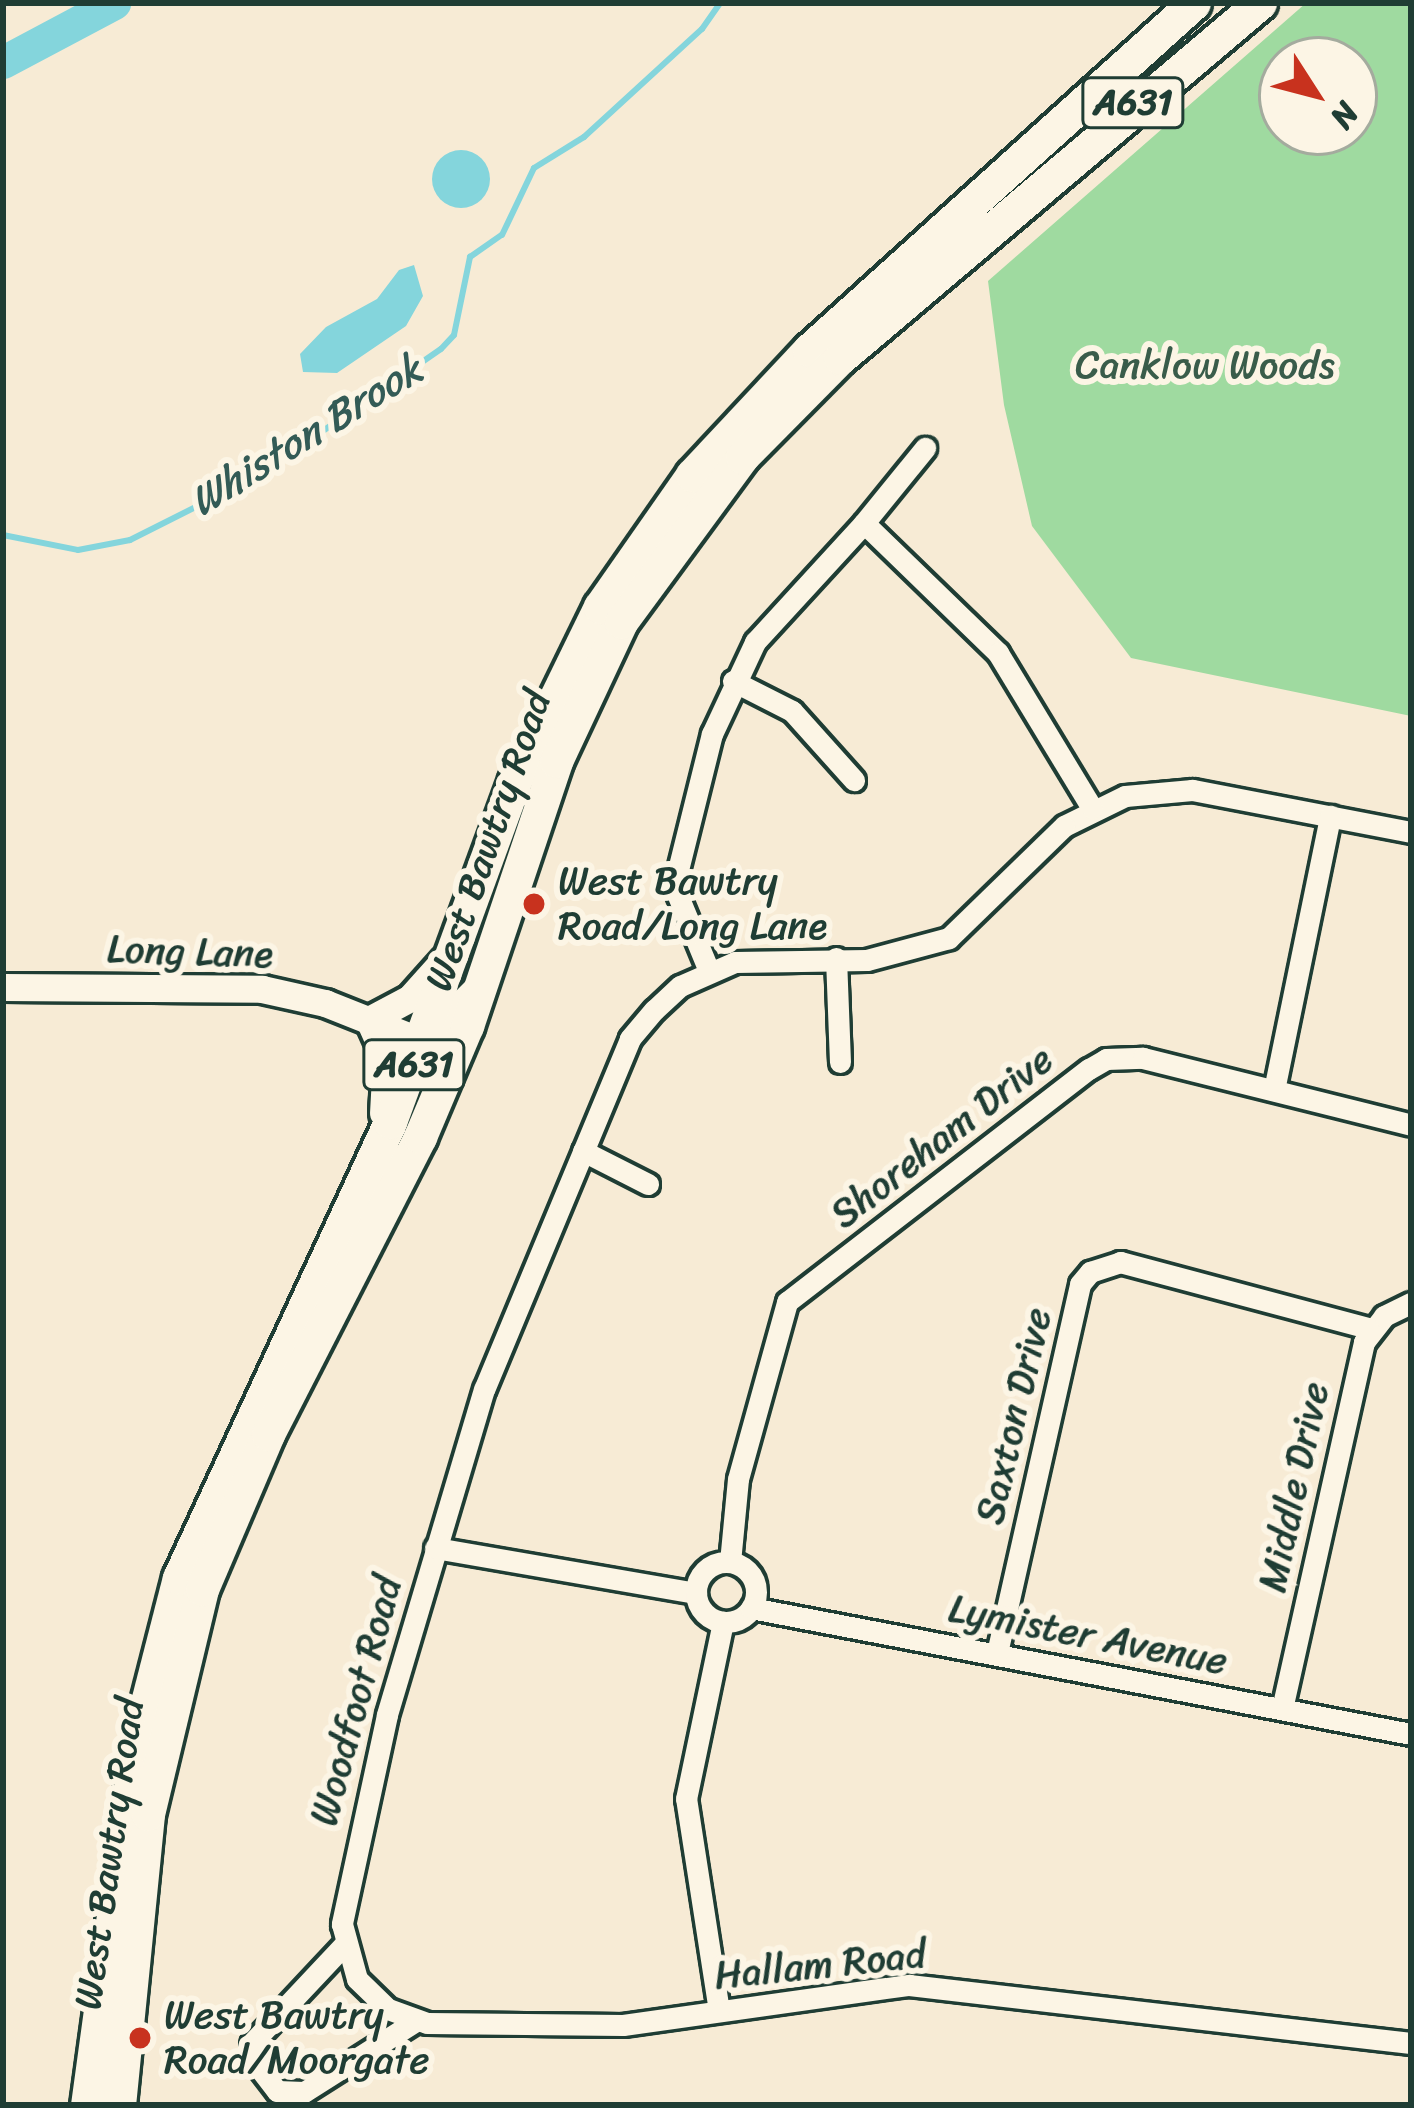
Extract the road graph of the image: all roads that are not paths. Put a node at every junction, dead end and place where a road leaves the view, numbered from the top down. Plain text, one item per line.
1 (1193, 3) edge
2 (1260, 3) edge
3 (1176, 68) junction
4 (1114, 71) junction
5 (925, 448) dead end
6 (864, 523) junction
7 (733, 681) junction
8 (854, 780) dead end
9 (1092, 808) junction
10 (1330, 816) junction
11 (1411, 832) edge
12 (460, 938) junction
13 (836, 958) junction
14 (486, 969) junction
15 (709, 971) junction
16 (3, 987) edge
17 (369, 1020) junction
18 (423, 1042) junction
19 (840, 1061) dead end
20 (1274, 1090) junction
21 (1411, 1125) edge
22 (378, 1148) junction
23 (583, 1151) junction
24 (647, 1184) dead end
25 (1411, 1303) edge
26 (1371, 1329) junction
27 (435, 1548) junction
28 (730, 1562) junction
29 (696, 1593) junction
30 (751, 1608) junction
31 (723, 1622) junction
32 (997, 1653) junction
33 (1282, 1709) junction
34 (1411, 1734) edge
35 (343, 1946) junction
36 (719, 2011) junction
37 (416, 2021) junction
38 (1411, 2043) edge
39 (88, 2105) edge
40 (119, 2105) edge

1 - 4 main road, West Bawtry Road / A631
2 - 3 main road, West Bawtry Road / A631
3 - 4 main road, A631
3 - 14 main road, West Bawtry Road / A631
4 - 12 main road, West Bawtry Road / A631
5 - 6 street
6 - 7 street
6 - 9 street
7 - 8 street
7 - 15 street
9 - 10 street, Woodfoot Road
9 - 13 street, Woodfoot Road
10 - 11 street, Woodfoot Road
10 - 20 street
12 - 17 street
12 - 18 main road, West Bawtry Road / A631
13 - 15 street, Woodfoot Road
13 - 19 street
14 - 18 street, A631
14 - 40 main road, West Bawtry Road / A631
15 - 23 street, Woodfoot Road
16 - 17 street, Long Lane
17 - 18 street, Long Lane
17 - 22 street, A631
18 - 22 main road, West Bawtry Road / A631
20 - 21 street, Shoreham Drive
20 - 28 street, Shoreham Drive
22 - 39 main road, West Bawtry Road / A631
23 - 24 street
23 - 27 street, Woodfoot Road
25 - 26 street
26 - 32 street, Saxton Drive
26 - 33 street, Middle Drive
27 - 29 street
27 - 35 street, Woodfoot Road
28 - 29 street
28 - 30 street
29 - 31 street
30 - 31 street
30 - 32 street, Lymister Avenue
31 - 36 street
32 - 33 street, Lymister Avenue
33 - 34 street, Lymister Avenue
35 - 37 street
35 - 37 street
36 - 37 street, Hallam Road
36 - 38 street, Hallam Road

